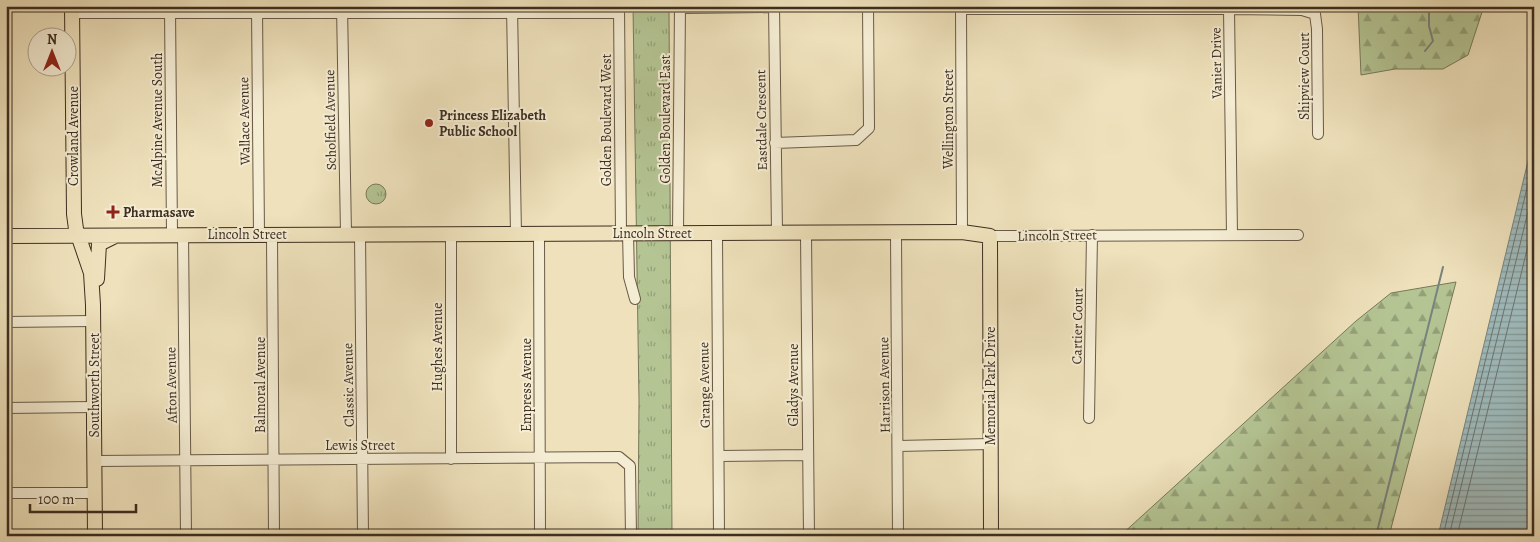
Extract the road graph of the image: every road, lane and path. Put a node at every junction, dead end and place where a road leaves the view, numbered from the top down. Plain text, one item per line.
1 (774, 6) edge
2 (868, 6) edge
3 (680, 7) edge
4 (961, 7) edge
5 (1229, 9) junction
6 (72, 10) edge
7 (170, 10) edge
8 (257, 10) edge
9 (342, 10) edge
10 (429, 10) edge
11 (512, 10) edge
12 (619, 10) edge
13 (1318, 134) dead end
14 (775, 143) junction
15 (73, 185) junction
16 (962, 232) junction
17 (624, 233) junction
18 (678, 233) junction
19 (716, 233) junction
20 (777, 233) junction
21 (177, 234) junction
22 (346, 234) junction
23 (360, 234) junction
24 (516, 234) junction
25 (806, 234) junction
26 (896, 234) junction
27 (116, 235) junction
28 (266, 235) junction
29 (539, 235) junction
30 (1092, 235) junction
31 (1232, 235) junction
32 (1298, 235) dead end
33 (6, 236) edge
34 (40, 236) junction
35 (78, 236) junction
36 (451, 236) junction
37 (990, 236) junction
38 (635, 300) dead end
39 (94, 305) junction
40 (6, 322) edge
41 (94, 322) junction
42 (6, 408) edge
43 (94, 408) junction
44 (1090, 418) dead end
45 (990, 444) junction
46 (898, 446) junction
47 (719, 456) junction
48 (807, 456) junction
49 (540, 457) junction
50 (363, 458) junction
51 (451, 458) junction
52 (274, 459) junction
53 (186, 460) junction
54 (95, 461) junction
55 (6, 493) edge
56 (95, 493) junction
57 (95, 536) edge
58 (186, 536) edge
59 (274, 536) edge
60 (364, 536) edge
61 (540, 536) edge
62 (631, 536) edge
63 (719, 536) edge
64 (809, 536) edge
65 (898, 536) edge
66 (990, 536) edge

1 - 3 street
1 - 14 street, Eastdale Crescent
2 - 14 street
3 - 18 street, Golden Boulevard East
4 - 5 street, Vanier Drive
4 - 16 street, Wellington Street
5 - 13 street, Shipview Court
5 - 31 street, Vanier Drive
6 - 7 street
6 - 15 main road, Crowland Avenue
7 - 8 street
7 - 21 street, McAlpine Avenue South
8 - 9 street
8 - 28 street, Wallace Avenue
9 - 10 street
9 - 22 street, Scholfield Avenue
10 - 11 street
11 - 12 street
11 - 24 street
12 - 17 street, Golden Boulevard West
14 - 20 street, Eastdale Crescent
15 - 34 main road
15 - 35 main road, Crowland Avenue
16 - 26 main road, Lincoln Street
16 - 37 main road, Lincoln Street
17 - 18 main road, Lincoln Street
17 - 29 main road, Lincoln Street
17 - 38 street, Golden Boulevard West
18 - 19 main road, Lincoln Street
19 - 20 main road, Lincoln Street
19 - 47 street, Grange Avenue
20 - 25 main road, Lincoln Street
21 - 27 main road, Lincoln Street
21 - 28 main road, Lincoln Street
21 - 53 street, Afton Avenue
22 - 23 main road, Lincoln Street
22 - 28 main road, Lincoln Street
23 - 36 main road, Lincoln Street
23 - 50 street, Classic Avenue
24 - 29 main road, Lincoln Street
24 - 36 main road, Lincoln Street
25 - 26 main road, Lincoln Street
25 - 48 street, Gladys Avenue
26 - 46 street, Harrison Avenue
27 - 35 main road, Lincoln Street
27 - 39 main road
28 - 52 street, Balmoral Avenue
29 - 49 street, Empress Avenue
30 - 31 street, Lincoln Street
30 - 37 street, Lincoln Street
30 - 44 street, Cartier Court
31 - 32 street, Lincoln Street
33 - 34 main road, Lincoln Street
34 - 35 main road, Lincoln Street
35 - 39 main road, Southworth Street
36 - 51 street, Hughes Avenue
37 - 45 main road, Memorial Park Drive
39 - 41 main road, Southworth Street
40 - 41 street
41 - 43 main road, Southworth Street
42 - 43 street
43 - 54 main road, Southworth Street
45 - 46 street
45 - 66 main road, Memorial Park Drive
46 - 65 street, Harrison Avenue
47 - 48 street
47 - 63 street, Grange Avenue
48 - 64 street, Gladys Avenue
49 - 51 street, Lewis Street
49 - 61 street, Empress Avenue
49 - 62 street, Lewis Street
50 - 51 street, Lewis Street
50 - 52 street, Lewis Street
50 - 60 street, Classic Avenue
52 - 53 street, Lewis Street
52 - 59 street, Balmoral Avenue
53 - 54 street, Lewis Street
53 - 58 street, Afton Avenue
54 - 56 main road, Southworth Street
55 - 56 street
56 - 57 main road, Southworth Street

